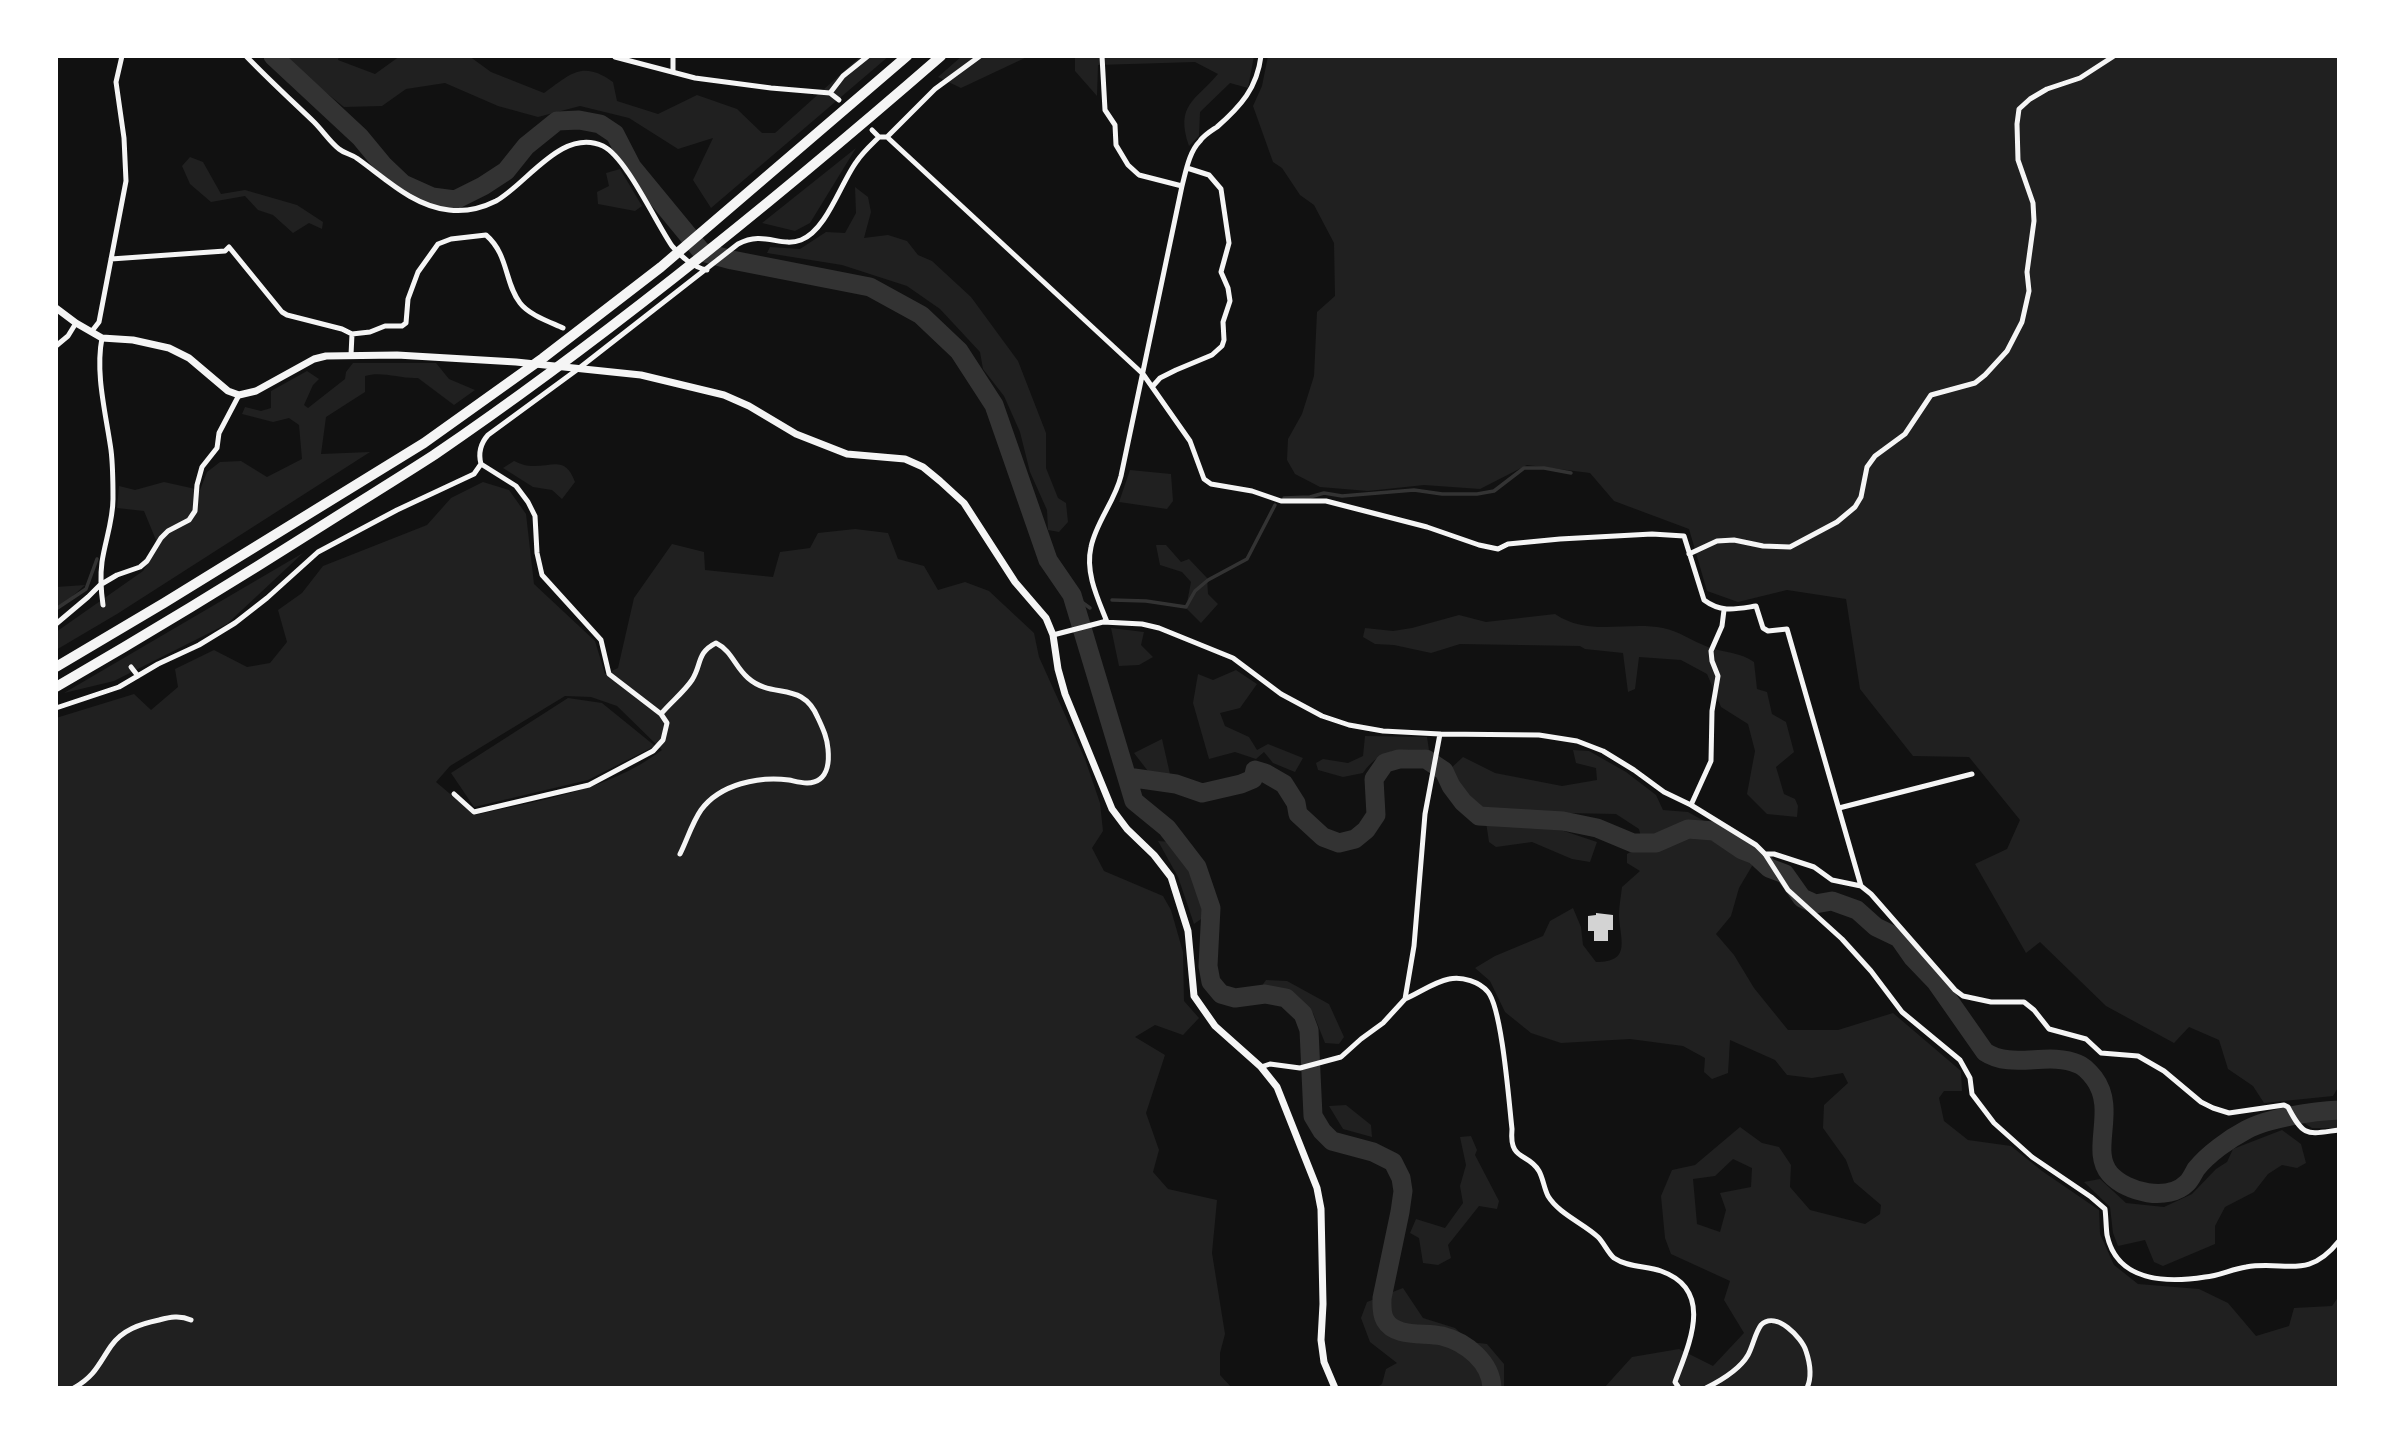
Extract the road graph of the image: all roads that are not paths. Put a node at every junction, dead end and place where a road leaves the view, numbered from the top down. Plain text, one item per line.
1 (122, 56) edge
2 (246, 56) edge
3 (673, 56) edge
4 (868, 56) edge
5 (907, 56) edge
6 (941, 56) edge
7 (980, 56) edge
8 (1102, 56) edge
9 (1261, 56) edge
10 (2114, 56) edge
11 (615, 57) edge
12 (673, 72) junction
13 (830, 93) junction
14 (838, 100) dead end
15 (872, 130) dead end
16 (879, 137) junction
17 (887, 137) junction
18 (1187, 168) junction
19 (1182, 186) junction
20 (111, 259) junction
21 (706, 270) junction
22 (56, 308) edge
23 (76, 323) junction
24 (563, 328) dead end
25 (92, 331) junction
26 (352, 334) junction
27 (102, 338) junction
28 (56, 346) edge
29 (351, 355) junction
30 (578, 369) junction
31 (1143, 374) junction
32 (1152, 387) junction
33 (239, 395) junction
34 (481, 464) junction
35 (1689, 554) junction
36 (100, 585) junction
37 (103, 605) dead end
38 (1724, 610) junction
39 (1105, 622) junction
40 (56, 624) edge
41 (1053, 635) junction
42 (56, 667) edge
43 (131, 667) dead end
44 (138, 677) junction
45 (56, 687) edge
46 (56, 708) edge
47 (661, 714) junction
48 (1440, 734) junction
49 (1972, 774) dead end
50 (454, 794) dead end
51 (1691, 805) junction
52 (1839, 808) junction
53 (680, 854) dead end
54 (1765, 854) junction
55 (1861, 886) junction
56 (1405, 999) junction
57 (1261, 1067) junction
58 (2339, 1130) edge
59 (2339, 1241) edge
60 (191, 1320) dead end
61 (74, 1388) edge
62 (1335, 1388) edge
63 (1679, 1388) edge
64 (1706, 1388) edge
65 (1807, 1388) edge

1 - 20 street
2 - 21 street
3 - 12 street
4 - 13 street
5 - 42 highway
6 - 45 highway
7 - 17 street
8 - 19 street
9 - 18 street
10 - 35 street
11 - 12 street
12 - 13 street
13 - 14 street
15 - 16 street
16 - 17 street
16 - 21 street
17 - 31 street
18 - 19 street
18 - 32 street
19 - 31 street
20 - 25 street
20 - 26 street
21 - 30 street
22 - 23 street
23 - 25 street
23 - 28 street
24 - 26 street
25 - 27 street
26 - 29 street
27 - 33 street
27 - 36 street
29 - 30 street
29 - 33 street
30 - 34 street
30 - 41 street
31 - 32 street
31 - 39 street
32 - 35 street
33 - 36 street
34 - 44 street
34 - 47 street
35 - 38 street
36 - 37 street
36 - 40 street
38 - 51 street
38 - 52 street
39 - 41 street
39 - 48 street
41 - 57 street
43 - 44 street
44 - 46 street
47 - 50 street
47 - 53 street
48 - 51 street
48 - 56 street
49 - 52 street
51 - 54 street
52 - 55 street
54 - 55 street
54 - 59 street
55 - 58 street
56 - 57 street
56 - 63 street
57 - 62 street
60 - 61 street
64 - 65 street

